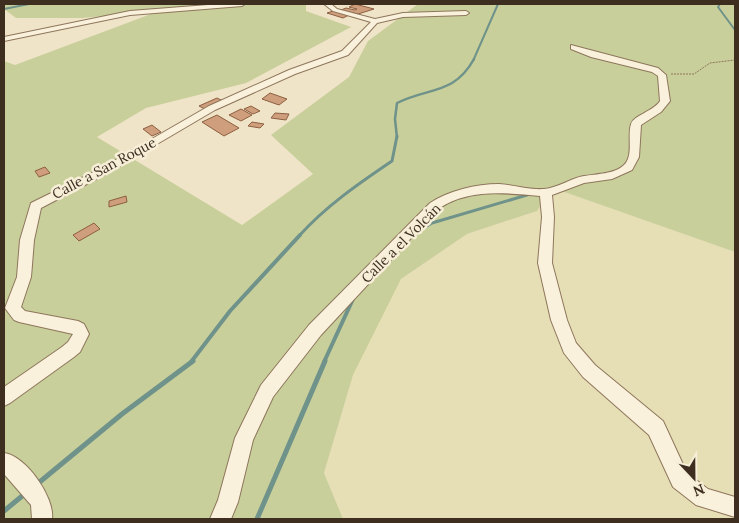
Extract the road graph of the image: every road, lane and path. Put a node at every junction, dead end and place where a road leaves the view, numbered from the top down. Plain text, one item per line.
1 (242, 4) edge
2 (327, 4) edge
3 (349, 4) edge
4 (335, 10) junction
5 (466, 13) dead end
6 (374, 21) junction
7 (4, 39) edge
8 (574, 47) dead end
9 (735, 60) edge
10 (659, 71) junction
11 (546, 193) junction
12 (4, 397) edge
13 (4, 463) edge
14 (735, 507) edge
15 (42, 519) edge
16 (220, 519) edge

1 - 7 street
2 - 4 street
3 - 4 street
4 - 6 street
5 - 6 street
6 - 12 street, Calle a San Roque
8 - 10 street
9 - 10 path
10 - 11 street, Calle a el Volcán
11 - 14 street
11 - 16 street, Calle a el Volcán
13 - 15 street

